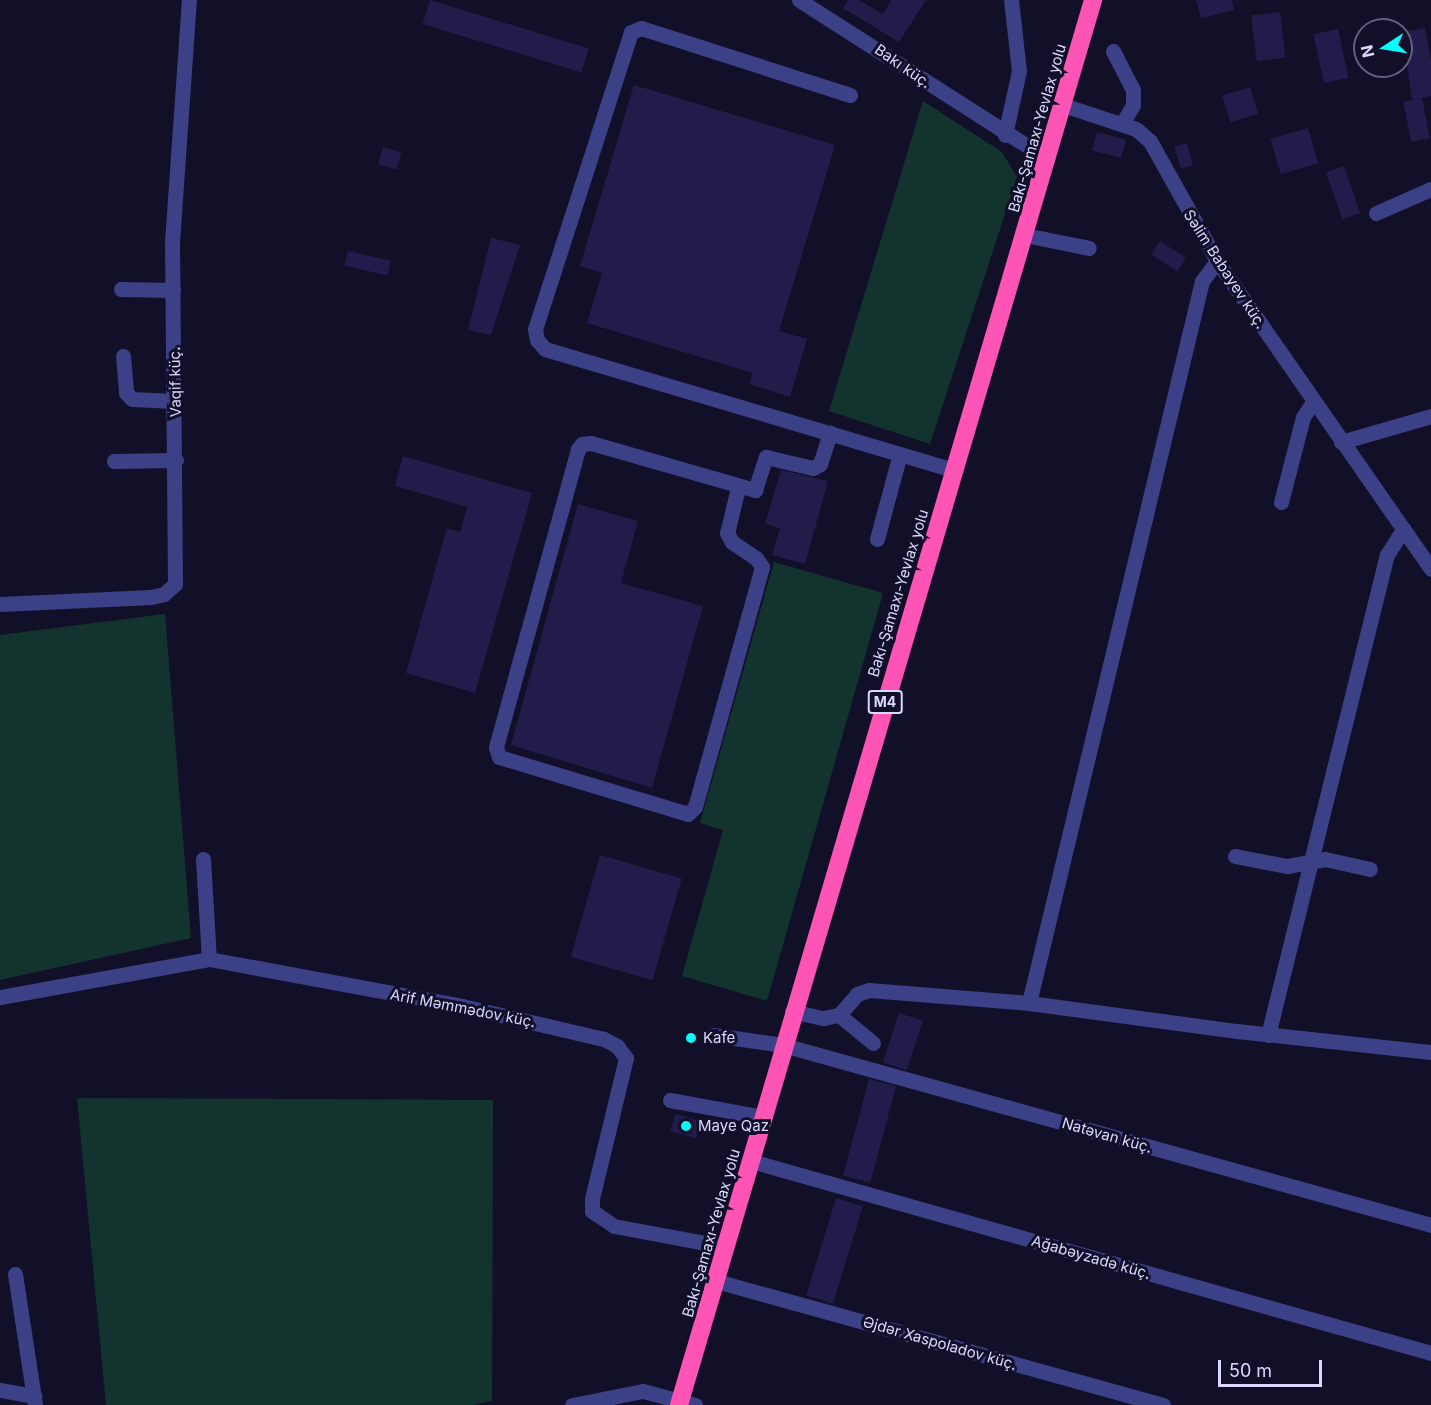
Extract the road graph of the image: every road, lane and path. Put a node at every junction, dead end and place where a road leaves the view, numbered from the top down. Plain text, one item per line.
1 (189, 0) edge
2 (799, 0) edge
3 (1011, 0) edge
4 (1093, 0) edge
5 (1113, 51) dead end
6 (850, 95) dead end
7 (1063, 105) junction
8 (1122, 124) junction
9 (1005, 135) junction
10 (1048, 159) junction
11 (1431, 189) edge
12 (1376, 213) dead end
13 (1025, 235) junction
14 (1089, 248) dead end
15 (1217, 261) junction
16 (121, 289) dead end
17 (173, 290) junction
18 (123, 356) dead end
19 (175, 401) junction
20 (1313, 402) junction
21 (1431, 416) edge
22 (830, 434) junction
23 (1341, 442) junction
24 (900, 454) junction
25 (176, 460) junction
26 (114, 461) dead end
27 (954, 470) junction
28 (738, 488) junction
29 (1281, 502) dead end
30 (1402, 530) junction
31 (877, 539) dead end
32 (1431, 569) edge
33 (0, 604) edge
34 (1235, 856) dead end
35 (203, 858) dead end
36 (1310, 859) junction
37 (1370, 869) dead end
38 (209, 959) junction
39 (0, 998) edge
40 (1029, 1003) junction
41 (792, 1011) junction
42 (839, 1015) junction
43 (713, 1035) dead end
44 (1268, 1035) junction
45 (873, 1043) dead end
46 (783, 1045) junction
47 (1431, 1052) edge
48 (670, 1100) dead end
49 (763, 1117) junction
50 (751, 1161) junction
51 (1431, 1225) edge
52 (726, 1247) junction
53 (15, 1274) dead end
54 (716, 1281) junction
55 (1431, 1353) edge
56 (0, 1390) edge
57 (35, 1400) edge
58 (685, 1404) edge
59 (572, 1405) edge
60 (1163, 1405) edge

1 - 17 street, Vaqif küç.
2 - 9 street, Bakı küç.
3 - 9 street
4 - 7 highway, Bakı-Şamaxı-Yevlax yolu / M4
5 - 8 street
6 - 22 street
7 - 8 street, Səlim Babayev küç.
7 - 10 highway, Bakı-Şamaxı-Yevlax yolu / M4
8 - 15 street, Səlim Babayev küç.
9 - 10 street, Bakı küç.
10 - 13 highway, Bakı-Şamaxı-Yevlax yolu / M4
11 - 12 street
13 - 14 street
13 - 27 highway, Bakı-Şamaxı-Yevlax yolu / M4
15 - 20 street, Səlim Babayev küç.
15 - 40 street
16 - 17 street
17 - 19 street, Vaqif küç.
18 - 19 street
19 - 25 street, Vaqif küç.
20 - 23 street, Səlim Babayev küç.
20 - 29 street
21 - 23 street
22 - 24 street
22 - 28 street
23 - 30 street, Səlim Babayev küç.
24 - 27 street
24 - 31 street
25 - 26 street
25 - 33 street, Vaqif küç.
27 - 41 highway, Bakı-Şamaxı-Yevlax yolu / M4
28 - 28 street
30 - 32 street, Səlim Babayev küç.
30 - 36 street
34 - 36 street
35 - 38 street
36 - 37 street
36 - 44 street
38 - 39 street, Arif Məmmədov küç.
38 - 52 street, Arif Məmmədov küç.
40 - 42 street
40 - 44 street
41 - 42 street
41 - 46 highway, Bakı-Şamaxı-Yevlax yolu / M4
42 - 45 street
43 - 46 street, Natəvan küç.
44 - 47 street
46 - 49 highway, Bakı-Şamaxı-Yevlax yolu / M4
46 - 51 street, Natəvan küç.
48 - 49 street
49 - 50 highway, Bakı-Şamaxı-Yevlax yolu / M4
50 - 52 highway, Bakı-Şamaxı-Yevlax yolu / M4
50 - 55 street, Ağabəyzadə küç.
52 - 54 highway, Bakı-Şamaxı-Yevlax yolu / M4
53 - 57 street
54 - 58 highway, Bakı-Şamaxı-Yevlax yolu / M4
54 - 60 street, Əjdər Xaspoladov küç.
56 - 57 street
58 - 59 street

